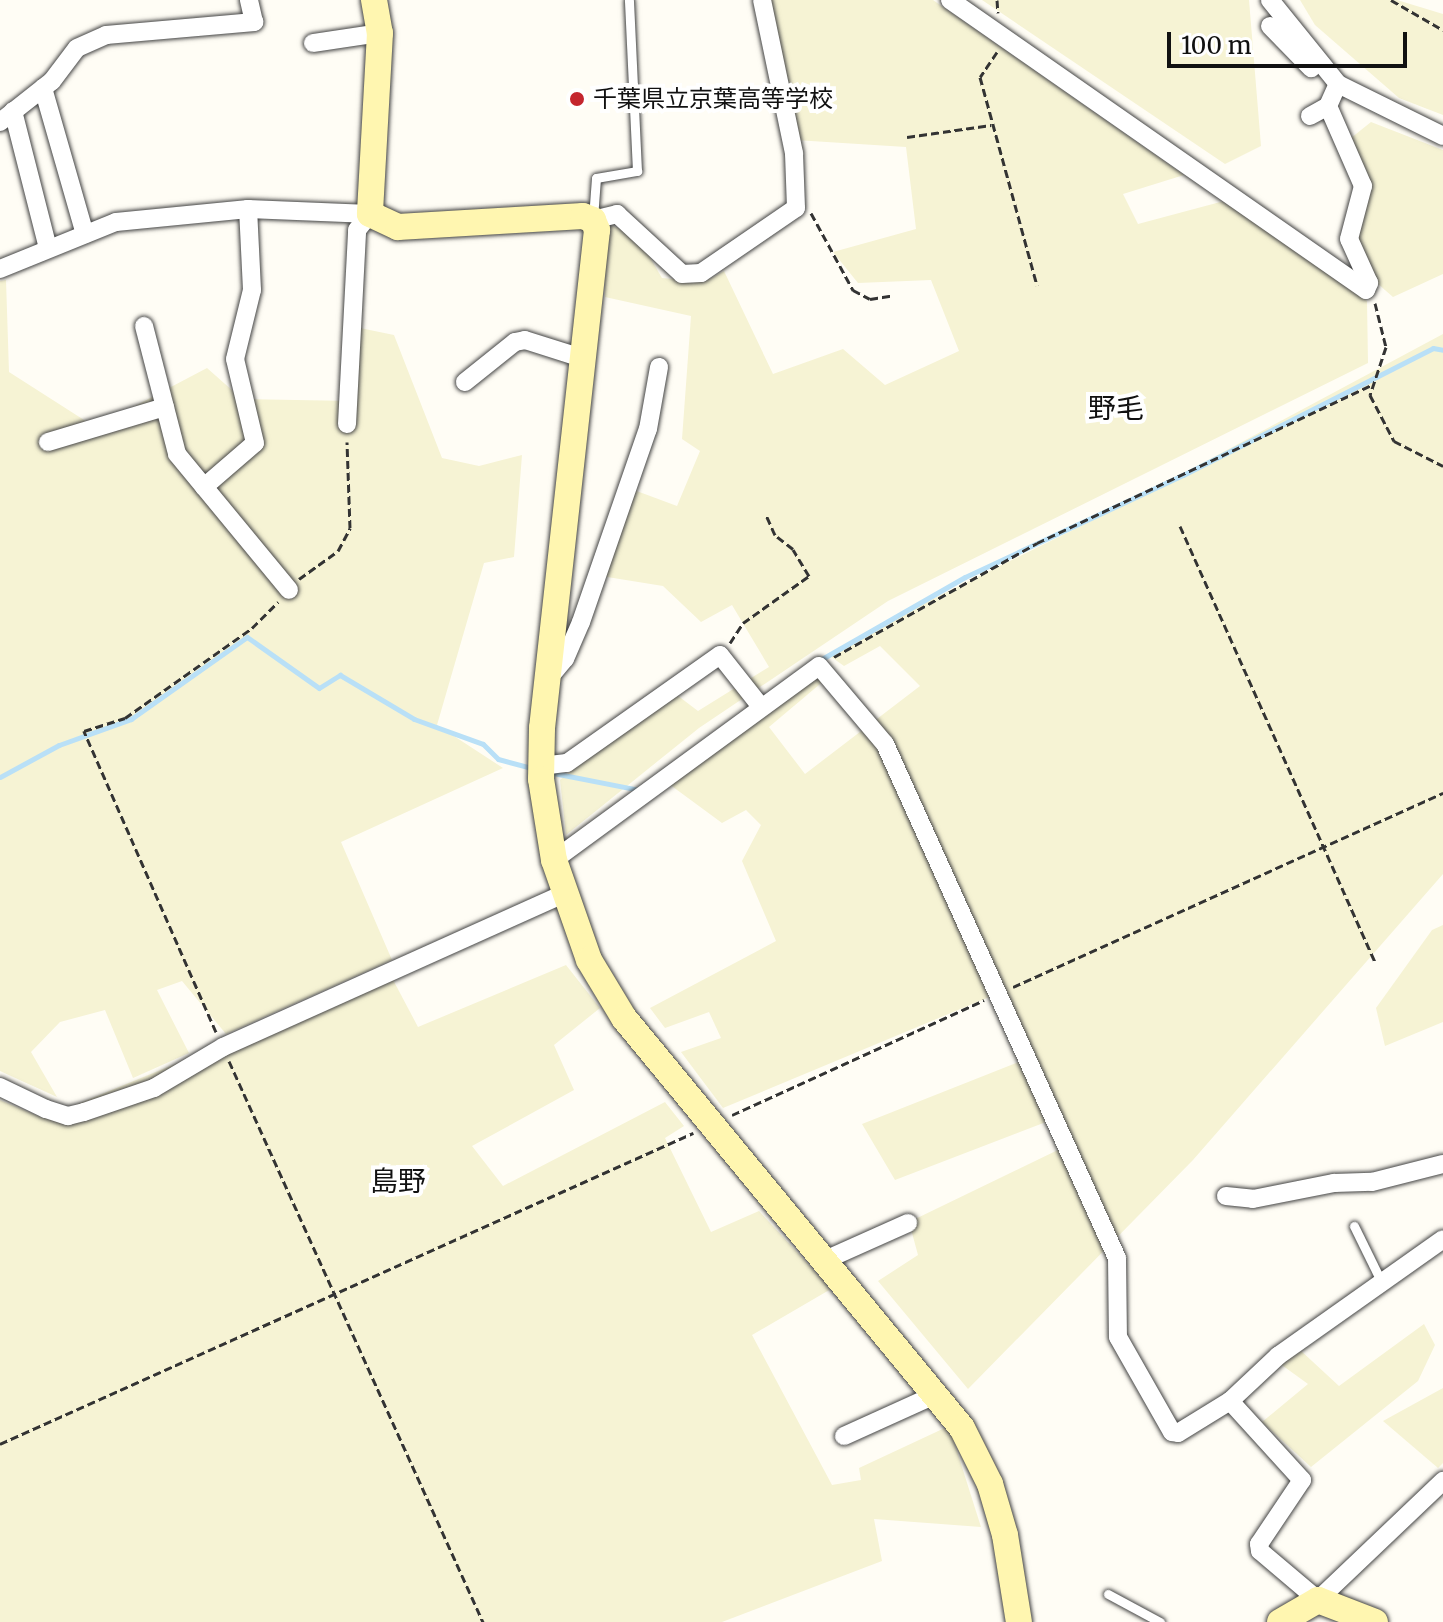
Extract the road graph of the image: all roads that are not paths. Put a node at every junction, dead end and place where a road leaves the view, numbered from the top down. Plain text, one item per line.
1 (249, 0) edge
2 (374, 0) edge
3 (629, 0) edge
4 (762, 0) edge
5 (950, 0) edge
6 (1270, 0) edge
7 (1270, 26) dead end
8 (380, 33) junction
9 (313, 43) dead end
10 (43, 88) junction
11 (1334, 95) junction
12 (7, 116) edge
13 (1310, 116) dead end
14 (1443, 136) edge
15 (248, 209) junction
16 (370, 214) junction
17 (593, 220) junction
18 (85, 234) junction
19 (48, 248) junction
20 (0, 269) edge
21 (144, 326) dead end
22 (582, 358) junction
23 (659, 367) dead end
24 (465, 382) dead end
25 (165, 407) junction
26 (347, 424) road end
27 (48, 442) dead end
28 (204, 487) junction
29 (289, 590) road end
30 (546, 681) junction
31 (761, 707) junction
32 (541, 766) junction
33 (554, 860) junction
34 (564, 894) junction
35 (0, 1087) edge
36 (1443, 1164) edge
37 (1226, 1196) dead end
38 (908, 1223) dead end
39 (1354, 1226) dead end
40 (1443, 1239) edge
41 (825, 1260) junction
42 (1381, 1281) junction
43 (937, 1394) junction
44 (1230, 1401) junction
45 (844, 1436) dead end
46 (1443, 1481) edge
47 (1108, 1594) dead end
48 (1318, 1600) junction
49 (1019, 1622) edge
50 (1160, 1622) edge
51 (1280, 1622) edge
52 (1375, 1622) edge

1 - 10 street
2 - 8 street
3 - 17 lane
4 - 17 street
5 - 11 street
6 - 11 street
7 - 11 street
8 - 9 street
8 - 16 street
10 - 12 street
10 - 18 street
11 - 13 street
11 - 14 street
12 - 19 street
15 - 16 street
15 - 18 street
15 - 28 street
16 - 17 street
16 - 26 street
17 - 22 street
18 - 19 street
19 - 20 street
21 - 25 street
22 - 24 street
22 - 30 street
23 - 30 street
25 - 27 street
25 - 28 street
28 - 29 street
30 - 32 street
31 - 32 street
31 - 33 street
31 - 44 street
32 - 33 street
33 - 34 street
34 - 35 street
34 - 41 street
36 - 37 street
38 - 41 street
39 - 42 lane
40 - 42 street
41 - 43 street
42 - 44 street
43 - 45 street
43 - 49 street
44 - 48 street
46 - 48 street
47 - 50 lane
48 - 51 street
48 - 52 street

